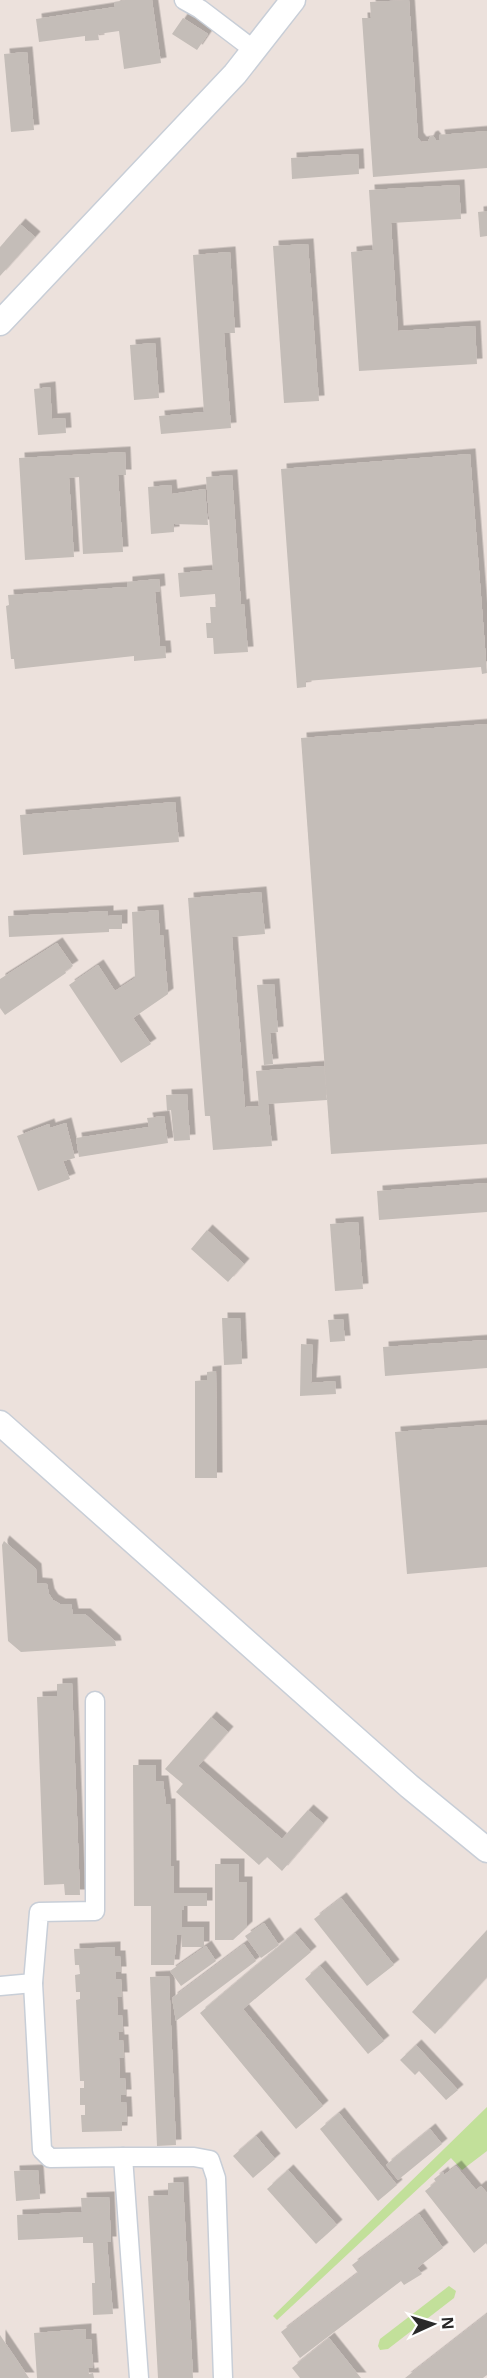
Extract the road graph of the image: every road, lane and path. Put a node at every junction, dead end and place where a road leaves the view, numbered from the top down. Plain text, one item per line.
1 (184, 0) edge
2 (293, 0) edge
3 (254, 50) junction
4 (0, 323) edge
5 (0, 1423) edge
6 (95, 1701) dead end
7 (487, 1850) edge
8 (33, 1983) junction
9 (0, 1986) edge
10 (123, 2157) junction
11 (139, 2378) edge
12 (223, 2378) edge

1 - 3 street
2 - 3 main road
3 - 4 main road
5 - 7 main road
6 - 8 street
8 - 9 street
8 - 10 street
10 - 11 street
10 - 12 street

